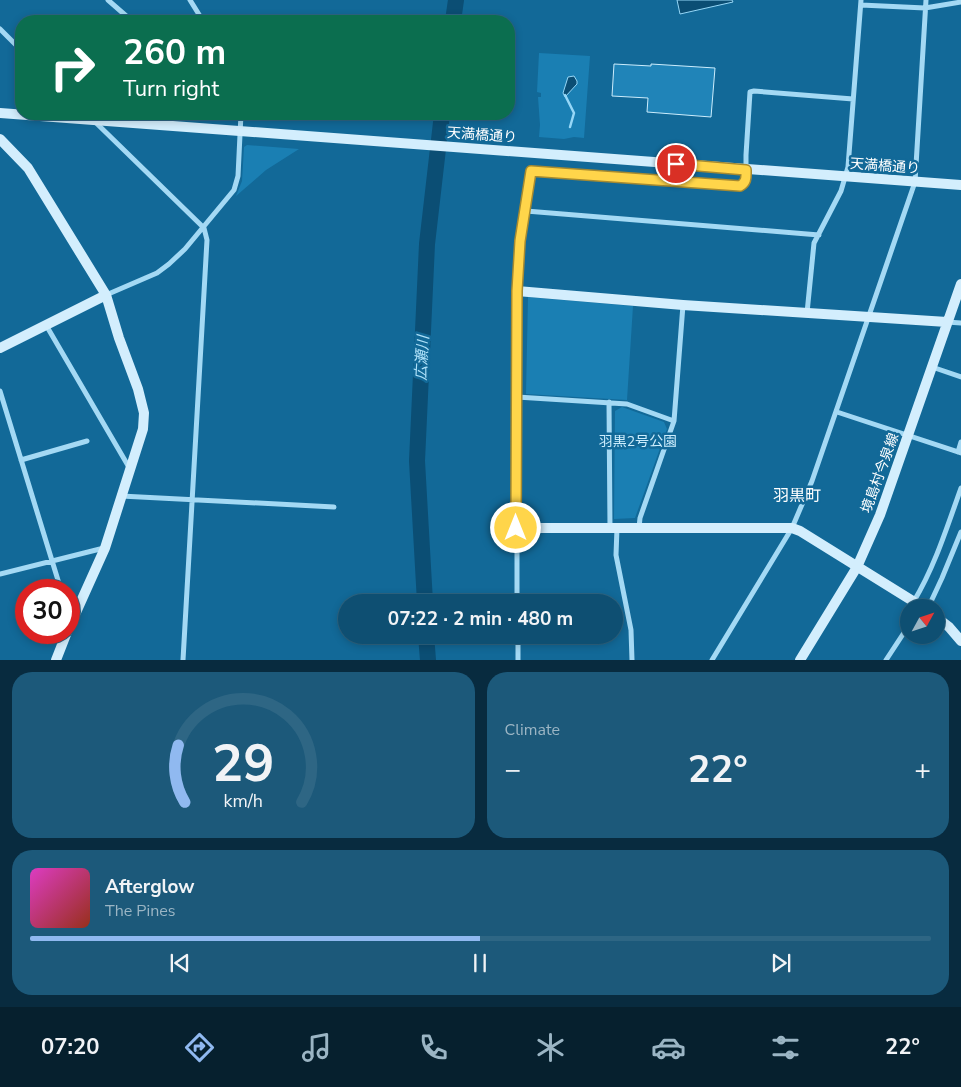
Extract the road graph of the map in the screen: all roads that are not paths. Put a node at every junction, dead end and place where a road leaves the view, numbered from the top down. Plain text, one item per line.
1 (108, 0) edge
2 (190, 0) edge
3 (926, 0) edge
4 (961, 2) edge
5 (861, 3) edge
6 (925, 8) junction
7 (125, 15) edge
8 (199, 15) edge
9 (0, 29) edge
10 (15, 44) edge
11 (853, 99) junction
12 (0, 112) edge
13 (15, 113) edge
14 (94, 120) edge
15 (130, 120) edge
16 (240, 120) edge
17 (239, 131) junction
18 (0, 139) edge
19 (746, 170) junction
20 (846, 177) junction
21 (915, 182) junction
22 (961, 185) edge
23 (526, 211) junction
24 (204, 228) junction
25 (818, 235) junction
26 (961, 284) edge
27 (517, 291) junction
28 (106, 295) junction
29 (683, 305) junction
30 (807, 313) junction
31 (867, 318) junction
32 (947, 322) junction
33 (961, 324) edge
34 (46, 325) junction
35 (0, 348) edge
36 (932, 367) junction
37 (961, 377) edge
38 (0, 392) edge
39 (517, 397) junction
40 (609, 402) junction
41 (837, 412) junction
42 (674, 421) junction
43 (908, 435) junction
44 (87, 441) dead end
45 (961, 442) edge
46 (959, 453) edge
47 (21, 460) junction
48 (130, 469) junction
49 (961, 488) edge
50 (121, 496) junction
51 (192, 499) junction
52 (334, 507) dead end
53 (614, 527) junction
54 (516, 528) junction
55 (639, 528) junction
56 (792, 528) junction
57 (961, 532) edge
58 (104, 548) junction
59 (52, 561) junction
60 (857, 567) junction
61 (0, 574) edge
62 (58, 579) edge
63 (517, 594) edge
64 (910, 599) edge
65 (922, 599) edge
66 (926, 599) edge
67 (80, 601) edge
68 (945, 624) edge
69 (960, 638) edge
70 (900, 639) edge
71 (62, 644) edge
72 (518, 644) edge
73 (56, 660) edge
74 (184, 660) edge
75 (518, 660) edge
76 (632, 660) edge
77 (712, 660) edge
78 (800, 660) edge
79 (886, 660) edge

1 - 7 street
2 - 8 street
3 - 6 street
4 - 6 street
5 - 6 street
5 - 11 street
6 - 21 street
9 - 10 street
11 - 19 street
11 - 20 street
12 - 13 street, 天満橋通り
14 - 24 street
15 - 17 street, 天満橋通り
16 - 17 street
17 - 19 street, 天満橋通り
17 - 24 street
18 - 28 street
19 - 20 street, 天満橋通り
19 - 23 street
20 - 21 street, 天満橋通り
20 - 25 street
21 - 22 street, 天満橋通り
21 - 31 street
23 - 25 street
23 - 27 street
24 - 28 street
24 - 51 street
25 - 30 street
26 - 32 street, 境島村今泉線
27 - 29 street
27 - 39 street
28 - 34 street
28 - 48 street
29 - 30 street
29 - 42 street
30 - 31 street
31 - 32 street
31 - 41 street
32 - 33 street
32 - 36 street, 境島村今泉線
34 - 35 street
34 - 48 street
36 - 37 street
36 - 43 street, 境島村今泉線
38 - 47 street
39 - 40 street
39 - 54 street
40 - 42 street
40 - 53 street
41 - 43 street
41 - 56 street
42 - 55 street
43 - 46 street
43 - 60 street, 境島村今泉線
44 - 47 street
45 - 46 street
47 - 59 street
48 - 50 street
49 - 65 street
50 - 51 street
50 - 58 street
51 - 52 street
51 - 74 street
53 - 54 street
53 - 55 street
53 - 76 street
54 - 63 street
55 - 56 street
56 - 60 street
56 - 77 street
57 - 66 street
58 - 59 street
58 - 67 street
59 - 61 street
59 - 62 street
60 - 64 street
60 - 78 street, 境島村今泉線
68 - 69 street
70 - 79 street
71 - 73 street
72 - 75 street

